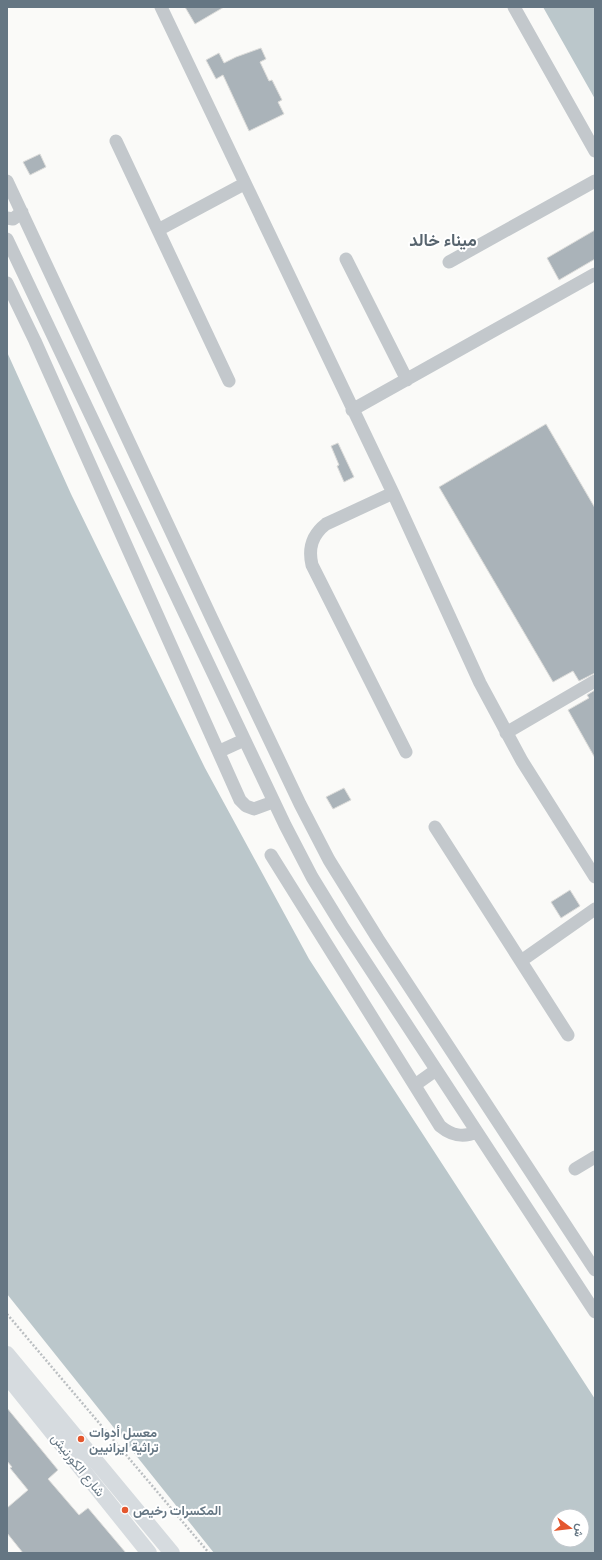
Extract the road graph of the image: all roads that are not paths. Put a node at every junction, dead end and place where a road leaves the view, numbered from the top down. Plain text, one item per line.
1 (161, 7) edge
2 (514, 7) edge
3 (116, 141) dead end
4 (595, 151) edge
5 (7, 181) edge
6 (595, 181) edge
7 (244, 184) junction
8 (22, 212) junction
9 (7, 218) edge
10 (158, 230) junction
11 (7, 239) edge
12 (346, 260) dead end
13 (449, 262) dead end
14 (23, 273) junction
15 (595, 274) edge
16 (7, 282) edge
17 (52, 334) junction
18 (35, 341) junction
19 (407, 380) junction
20 (229, 381) dead end
21 (352, 410) junction
22 (393, 493) junction
23 (595, 681) edge
24 (506, 733) junction
25 (244, 740) junction
26 (220, 751) junction
27 (406, 752) dead end
28 (273, 802) junction
29 (435, 827) dead end
30 (271, 855) dead end
31 (595, 877) edge
32 (595, 909) edge
33 (521, 961) junction
34 (568, 1035) dead end
35 (436, 1070) junction
36 (415, 1085) junction
37 (477, 1132) junction
38 (595, 1157) edge
39 (575, 1169) dead end
40 (595, 1270) edge
41 (595, 1312) edge
42 (7, 1354) edge
43 (9, 1380) edge
44 (135, 1536) junction
45 (134, 1553) edge
46 (149, 1553) edge
47 (172, 1553) edge

1 - 7 street
2 - 4 street
3 - 10 street
5 - 8 street
6 - 13 street
7 - 10 street
7 - 21 street
8 - 9 street
8 - 40 street
10 - 20 street
11 - 14 street
12 - 19 street
14 - 16 street
14 - 17 street
15 - 19 street
16 - 18 street
17 - 18 street
17 - 25 street
18 - 26 street
19 - 21 street
21 - 22 street
22 - 24 street
22 - 27 street
23 - 24 street
24 - 31 street
25 - 26 street
25 - 28 street
26 - 28 street
28 - 35 street
29 - 33 street
30 - 36 street
32 - 33 street
33 - 34 street
35 - 36 street
35 - 37 street
36 - 37 street
37 - 41 street
38 - 39 street
42 - 47 main road, شارع الكورنيش
43 - 44 main road, شارع الكورنيش
44 - 45 main road
44 - 46 main road, شارع الكورنيش

